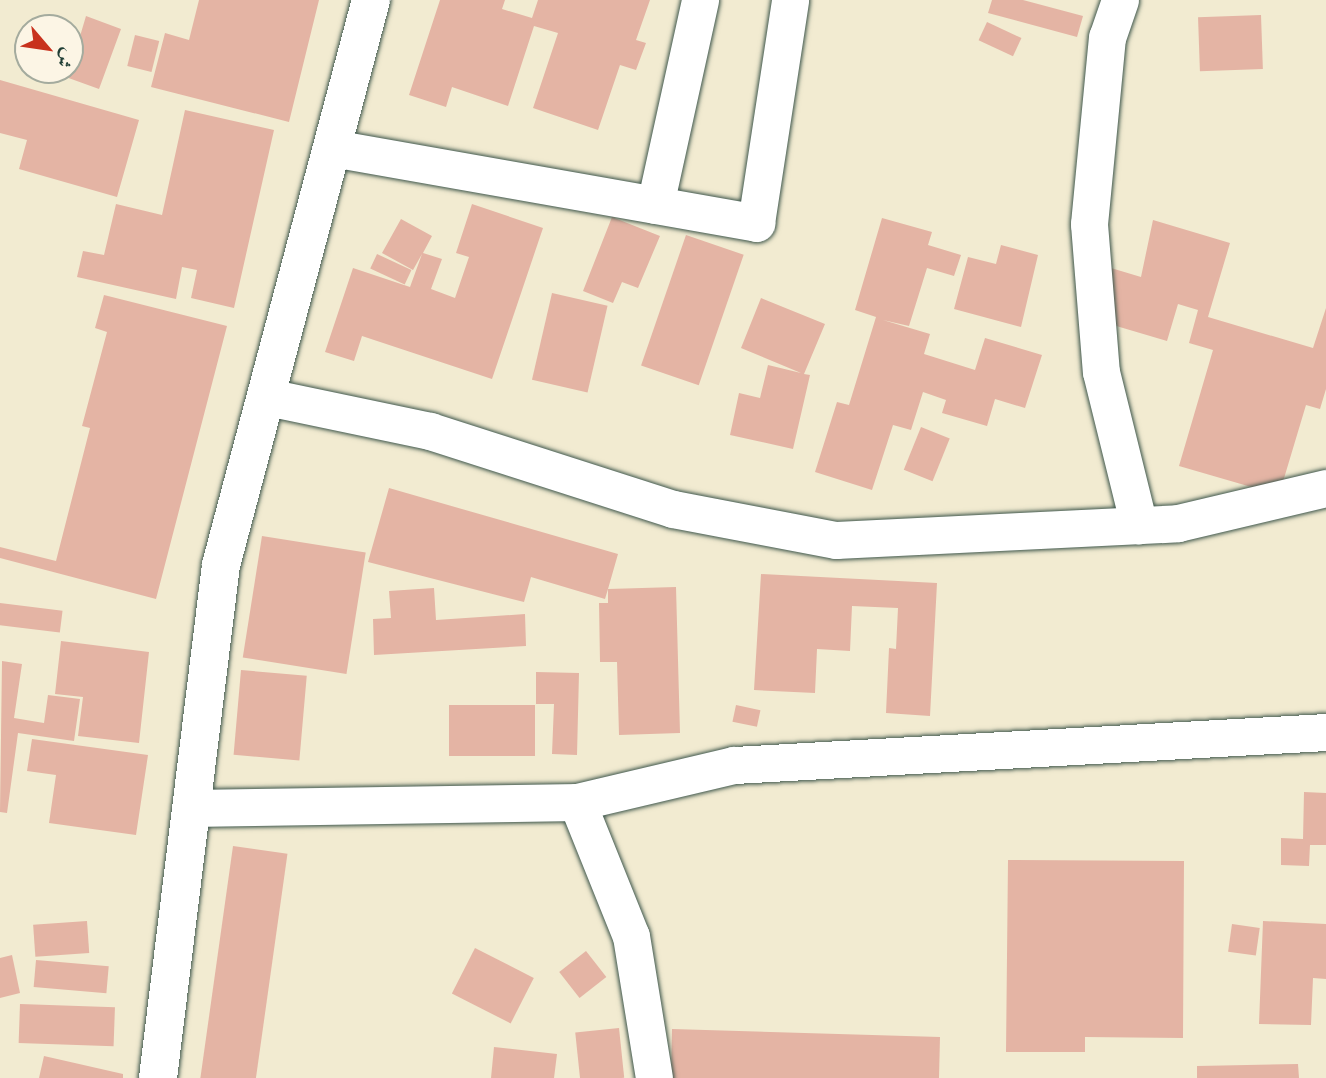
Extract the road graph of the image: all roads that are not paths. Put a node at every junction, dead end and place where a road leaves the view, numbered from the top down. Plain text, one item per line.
1 (371, 0) edge
2 (700, 0) edge
3 (790, 0) edge
4 (1120, 0) edge
5 (332, 148) junction
6 (655, 205) junction
7 (267, 397) junction
8 (1326, 488) edge
9 (1139, 526) junction
10 (1326, 732) edge
11 (577, 802) junction
12 (192, 808) junction
13 (158, 1078) edge
14 (654, 1078) edge

1 - 5 main road
2 - 6 street
3 - 6 street
4 - 9 street
5 - 6 street
5 - 7 main road
7 - 9 street
7 - 12 main road
8 - 9 street
10 - 11 street
11 - 12 street
11 - 14 street
12 - 13 main road

